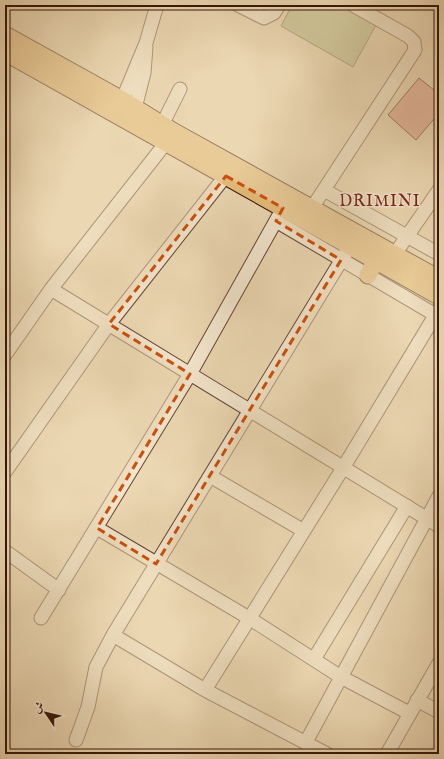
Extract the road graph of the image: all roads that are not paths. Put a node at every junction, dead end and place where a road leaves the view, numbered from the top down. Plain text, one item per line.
1 (157, 5) edge
2 (238, 5) edge
3 (279, 5) edge
4 (353, 5) edge
5 (5, 35) edge
6 (5, 52) edge
7 (180, 89) dead end
8 (126, 112) junction
9 (167, 133) junction
10 (230, 170) junction
11 (324, 190) junction
12 (439, 190) edge
13 (283, 208) junction
14 (312, 208) junction
15 (407, 236) junction
16 (346, 253) junction
17 (439, 254) edge
18 (386, 260) junction
19 (368, 275) junction
20 (439, 279) edge
21 (51, 289) junction
22 (439, 296) edge
23 (438, 314) edge
24 (109, 324) junction
25 (5, 355) edge
26 (190, 374) junction
27 (250, 410) junction
28 (343, 468) junction
29 (5, 472) edge
30 (210, 476) junction
31 (439, 496) edge
32 (407, 506) junction
33 (428, 519) junction
34 (439, 526) edge
35 (97, 528) junction
36 (304, 530) junction
37 (5, 551) edge
38 (156, 564) junction
39 (59, 590) junction
40 (41, 618) dead end
41 (249, 618) junction
42 (113, 635) junction
43 (314, 659) junction
44 (439, 663) edge
45 (341, 677) junction
46 (205, 690) junction
47 (417, 700) junction
48 (439, 712) edge
49 (409, 713) junction
50 (76, 740) dead end
51 (306, 742) junction
52 (327, 754) edge
53 (387, 754) edge

1 - 8 street
2 - 3 street
4 - 11 street
5 - 8 main road
6 - 8 main road
7 - 9 street
8 - 9 main road
9 - 10 main road
9 - 21 street
10 - 13 main road
10 - 24 street
11 - 14 street
11 - 15 street
12 - 15 street
13 - 14 main road
13 - 16 main road
13 - 26 street
14 - 18 main road
15 - 17 street
15 - 18 street
16 - 18 main road
16 - 19 street
16 - 27 street
18 - 19 main road
18 - 20 main road
18 - 22 main road
19 - 23 street
21 - 24 street
21 - 25 street
23 - 28 street
24 - 26 street
24 - 29 street
26 - 27 street
26 - 35 street
27 - 28 street
27 - 30 street
28 - 32 street
28 - 36 street
30 - 36 street
30 - 38 street
31 - 33 street
32 - 33 street
32 - 43 street
33 - 34 street
33 - 45 street
35 - 38 street
35 - 39 street
36 - 41 street
37 - 39 street
38 - 41 street
38 - 42 street
39 - 40 street
41 - 43 street
41 - 46 street
42 - 46 street
42 - 50 street
43 - 45 street
44 - 47 street
45 - 49 street
45 - 51 street
46 - 51 street
47 - 48 street
47 - 49 street
49 - 53 street
51 - 52 street

